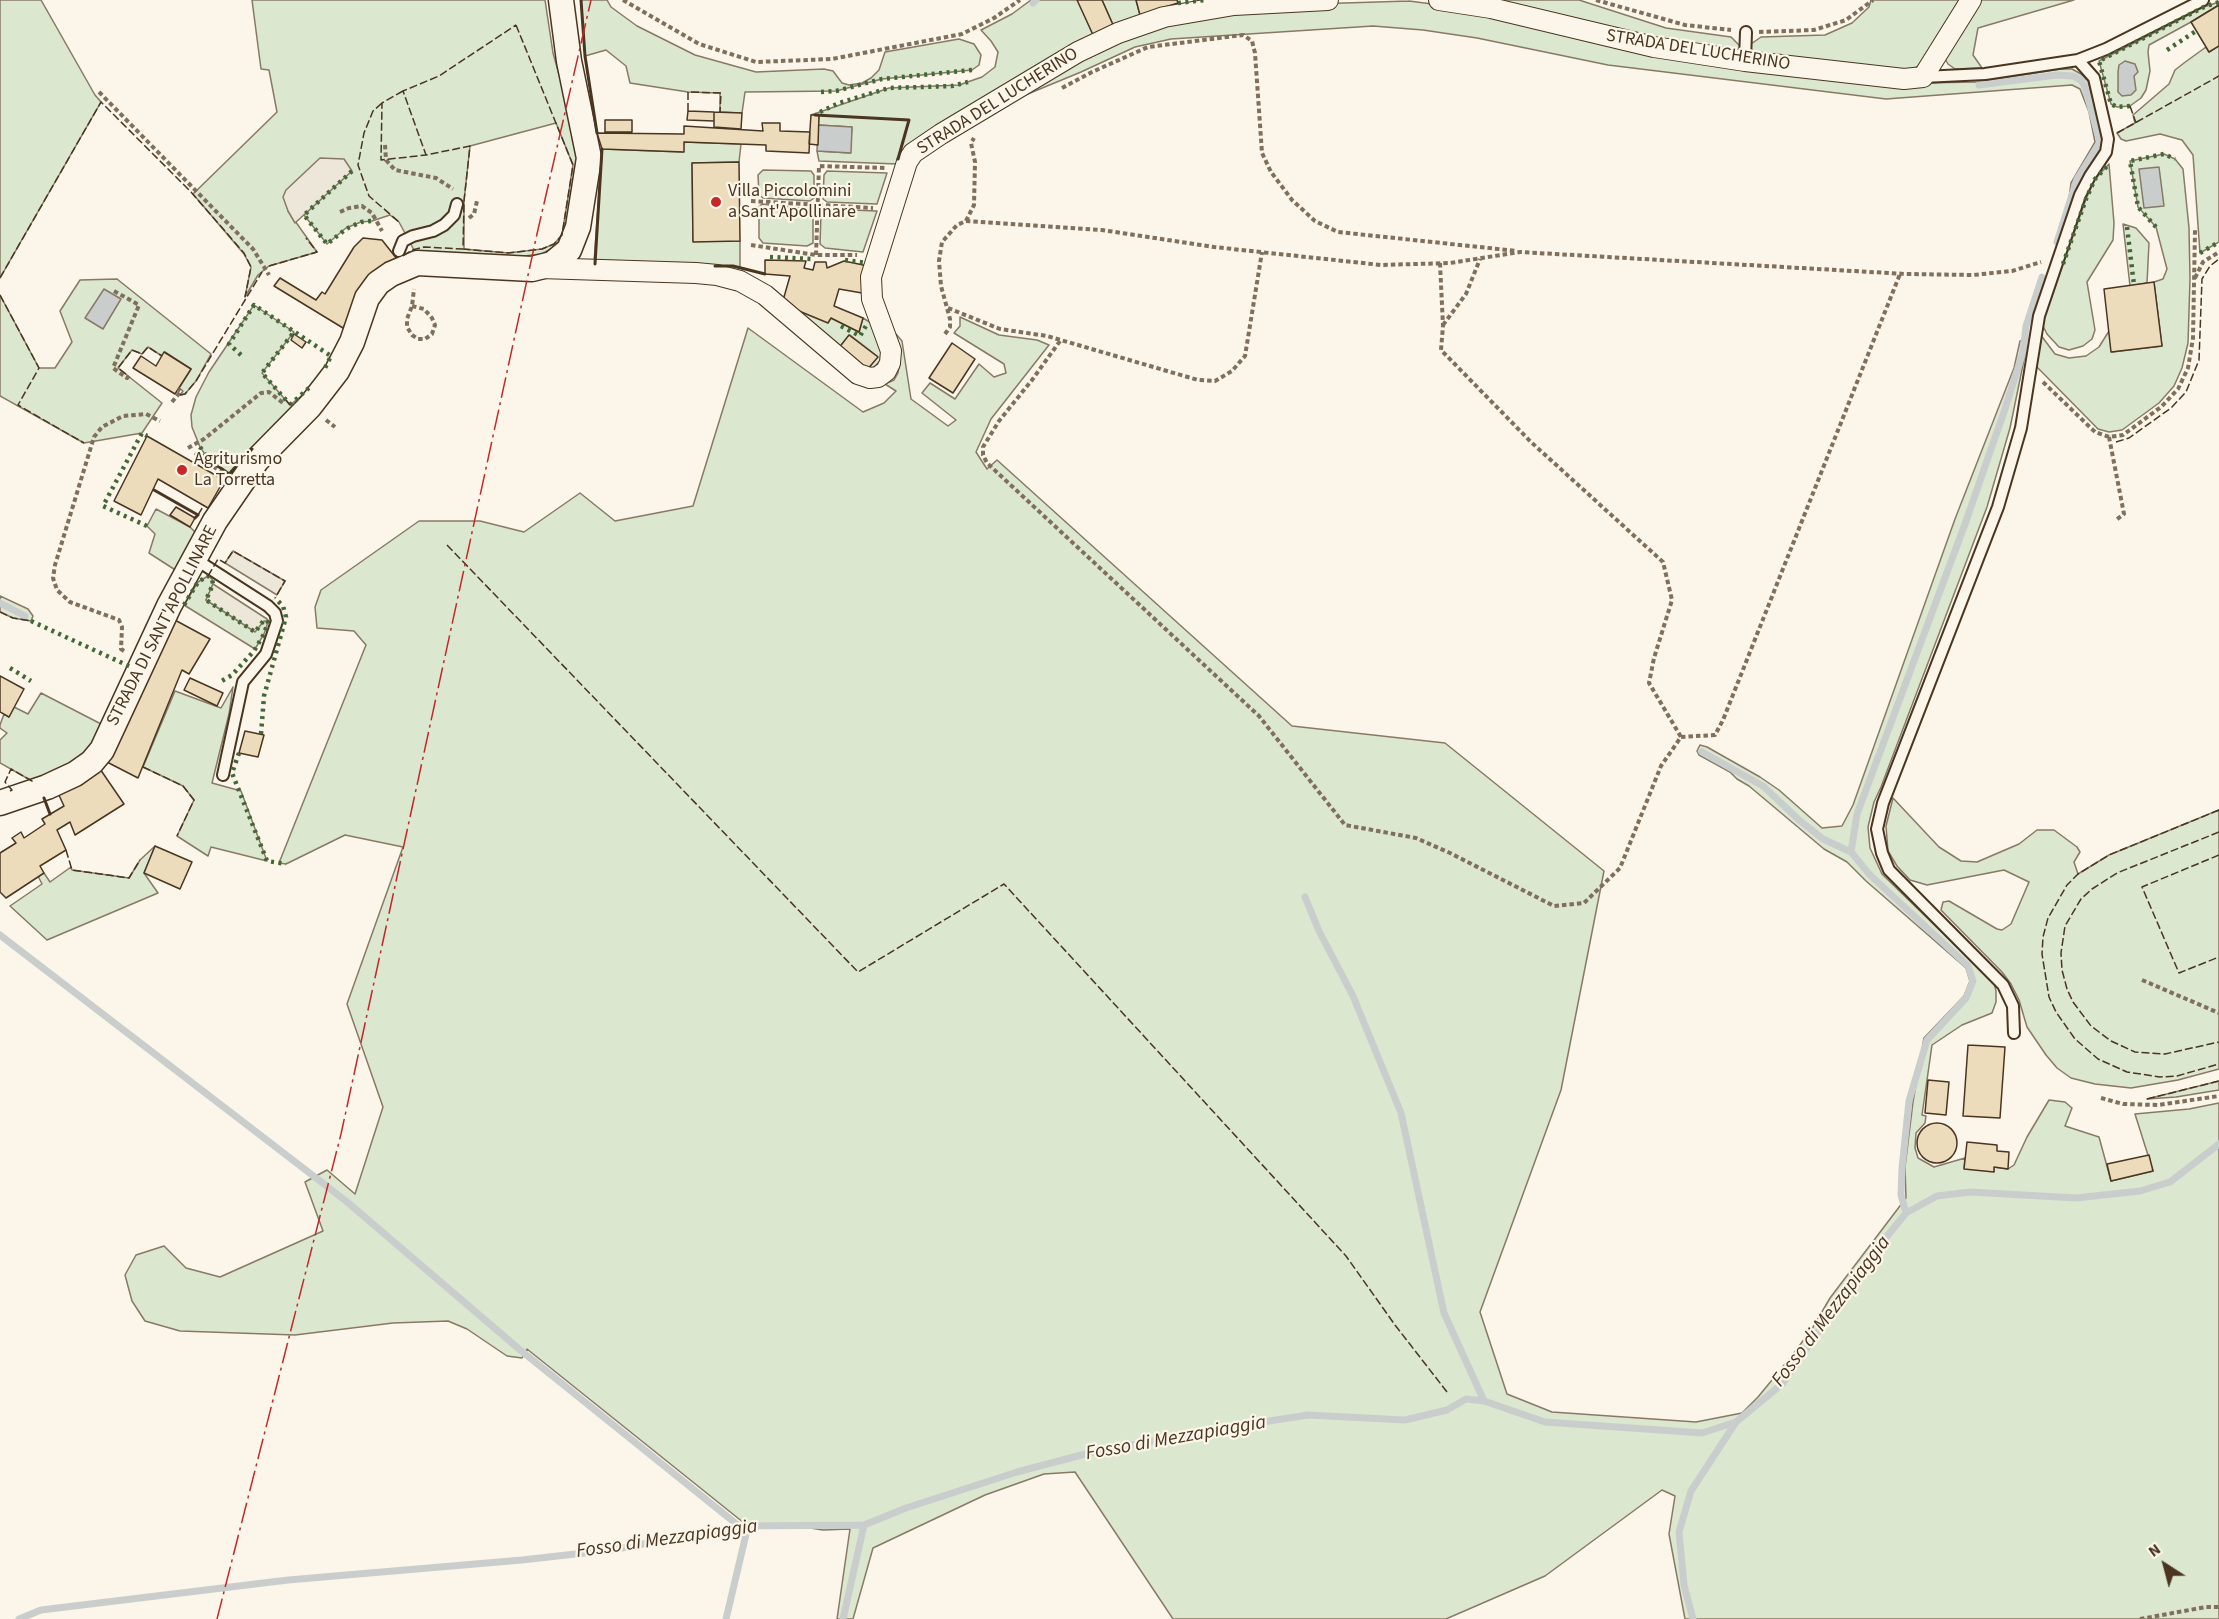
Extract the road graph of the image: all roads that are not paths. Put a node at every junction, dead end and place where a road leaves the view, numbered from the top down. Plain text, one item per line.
1 (561, 0) edge
2 (1328, 0) edge
3 (1439, 0) edge
4 (1971, 0) edge
5 (2203, 0) edge
6 (1746, 32) dead end
7 (2078, 60) junction
8 (1745, 61) junction
9 (1923, 77) junction
10 (457, 204) road end
11 (404, 258) junction
12 (540, 268) junction
13 (195, 559) junction
14 (222, 775) dead end
15 (0, 803) edge
16 (2014, 1033) dead end

1 - 12 street
2 - 12 street, STRADA DEL LUCHERINO
3 - 8 street, STRADA DEL LUCHERINO
4 - 9 street
5 - 7 lane, STRADA DEL LUCHERINO
6 - 8 lane
7 - 9 lane, STRADA DEL LUCHERINO
7 - 16 lane
8 - 9 street, STRADA DEL LUCHERINO
10 - 11 lane
11 - 12 street, STRADA DI SANT'APOLLINARE
11 - 13 street, STRADA DI SANT'APOLLINARE
13 - 14 lane
13 - 15 street, STRADA DI SANT'APOLLINARE

